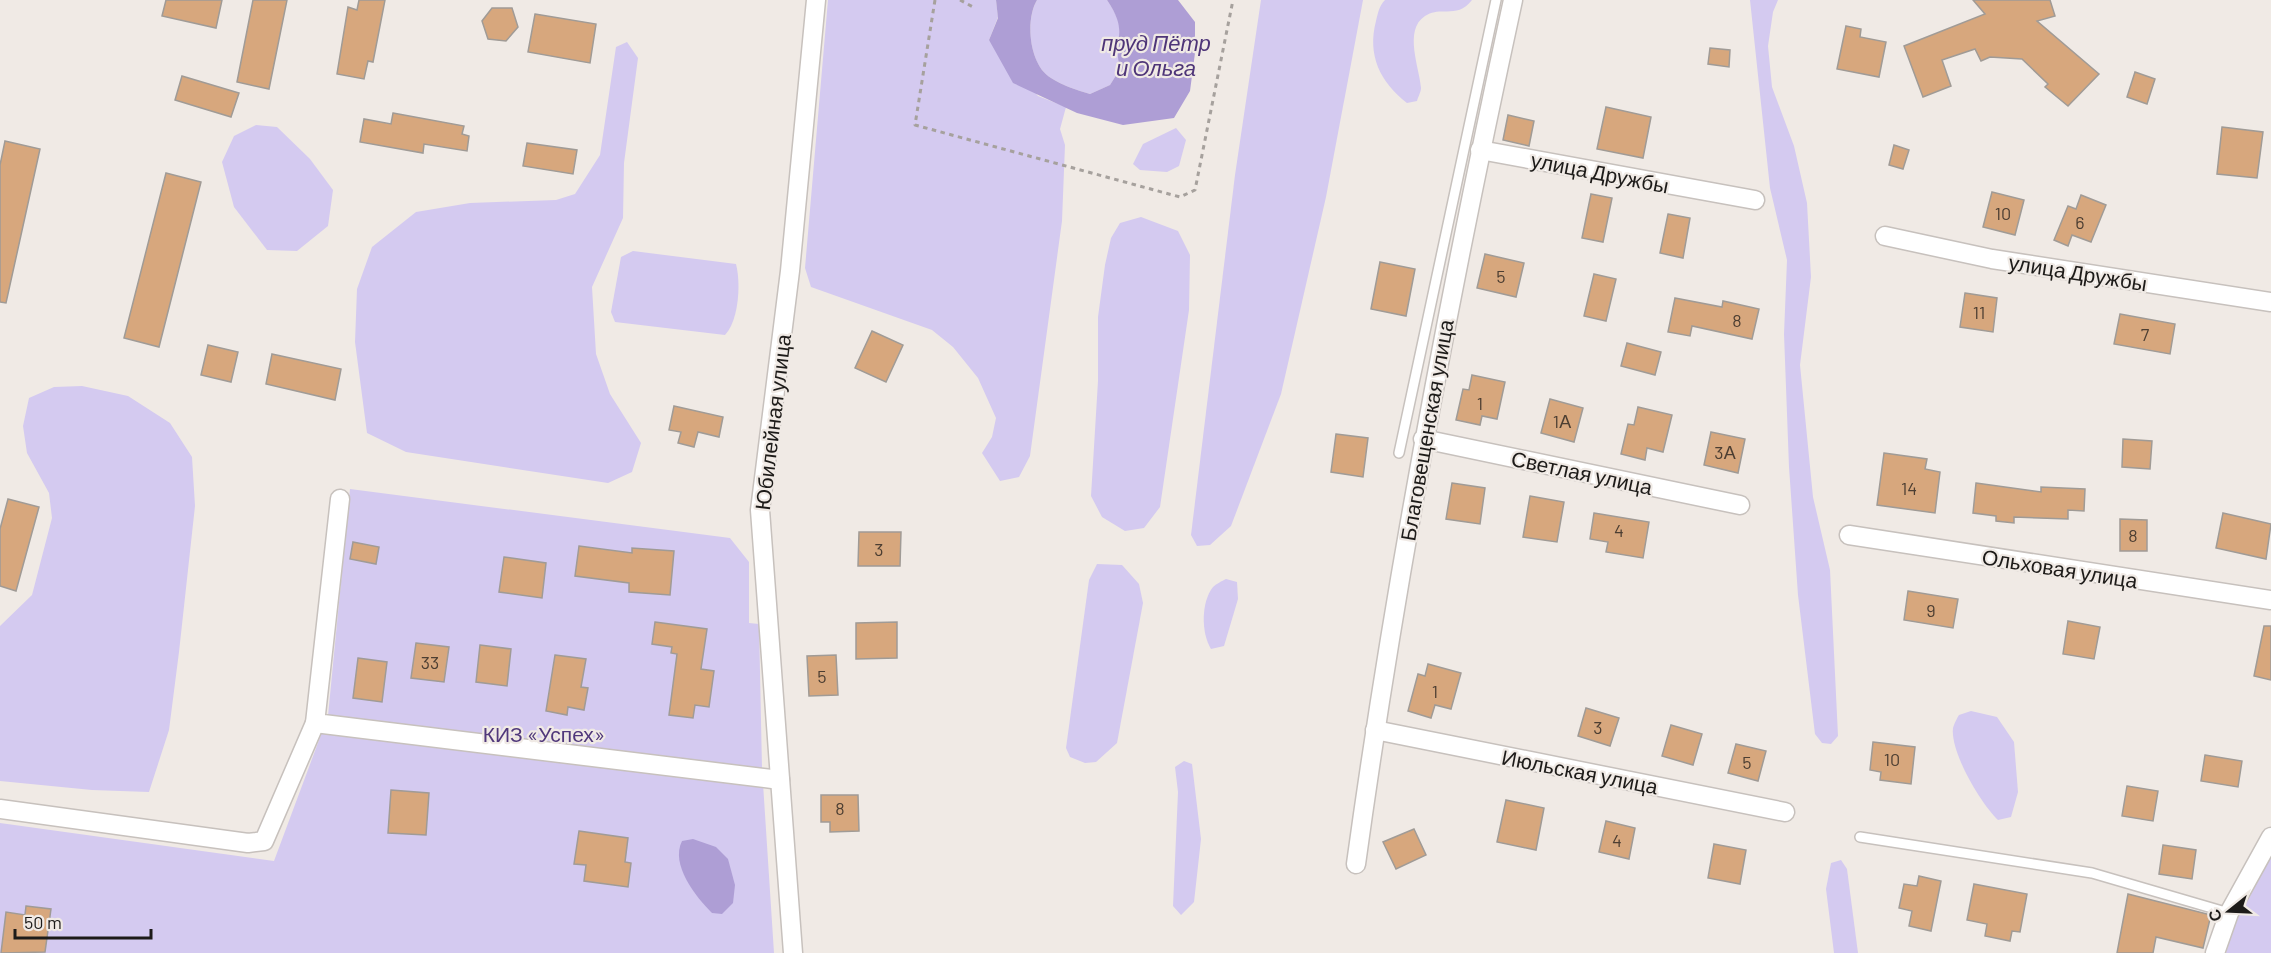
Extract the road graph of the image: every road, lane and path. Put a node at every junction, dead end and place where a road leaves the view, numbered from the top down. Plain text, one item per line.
1 (816, 0) edge
2 (934, 0) edge
3 (960, 0) edge
4 (1233, 0) edge
5 (1496, 0) edge
6 (1513, 0) edge
7 (973, 7) dead end
8 (1480, 150) junction
9 (1755, 200) dead end
10 (1885, 236) dead end
11 (2271, 302) edge
12 (1423, 439) junction
13 (1399, 453) dead end
14 (340, 499) dead end
15 (1740, 505) dead end
16 (1849, 535) dead end
17 (2271, 600) edge
18 (315, 723) junction
19 (1374, 730) junction
20 (780, 780) junction
21 (0, 809) edge
22 (1785, 812) dead end
23 (1860, 837) dead end
24 (2271, 837) edge
25 (1356, 864) dead end
26 (2229, 913) junction
27 (793, 953) edge
28 (2215, 953) edge

1 - 20 street, Юбилейная улица
2 - 4 path
3 - 7 path
5 - 13 lane
6 - 8 street, Благовещенская улица
8 - 9 street, улица Дружбы
8 - 12 street, Благовещенская улица
10 - 11 street, улица Дружбы
12 - 15 street, Светлая улица
12 - 19 street, Благовещенская улица
14 - 18 street
16 - 17 street, Ольховая улица
18 - 20 street
18 - 21 street
19 - 22 street, Июльская улица
19 - 25 street, Благовещенская улица
20 - 27 street, Юбилейная улица
23 - 26 lane
24 - 26 street
26 - 28 street

